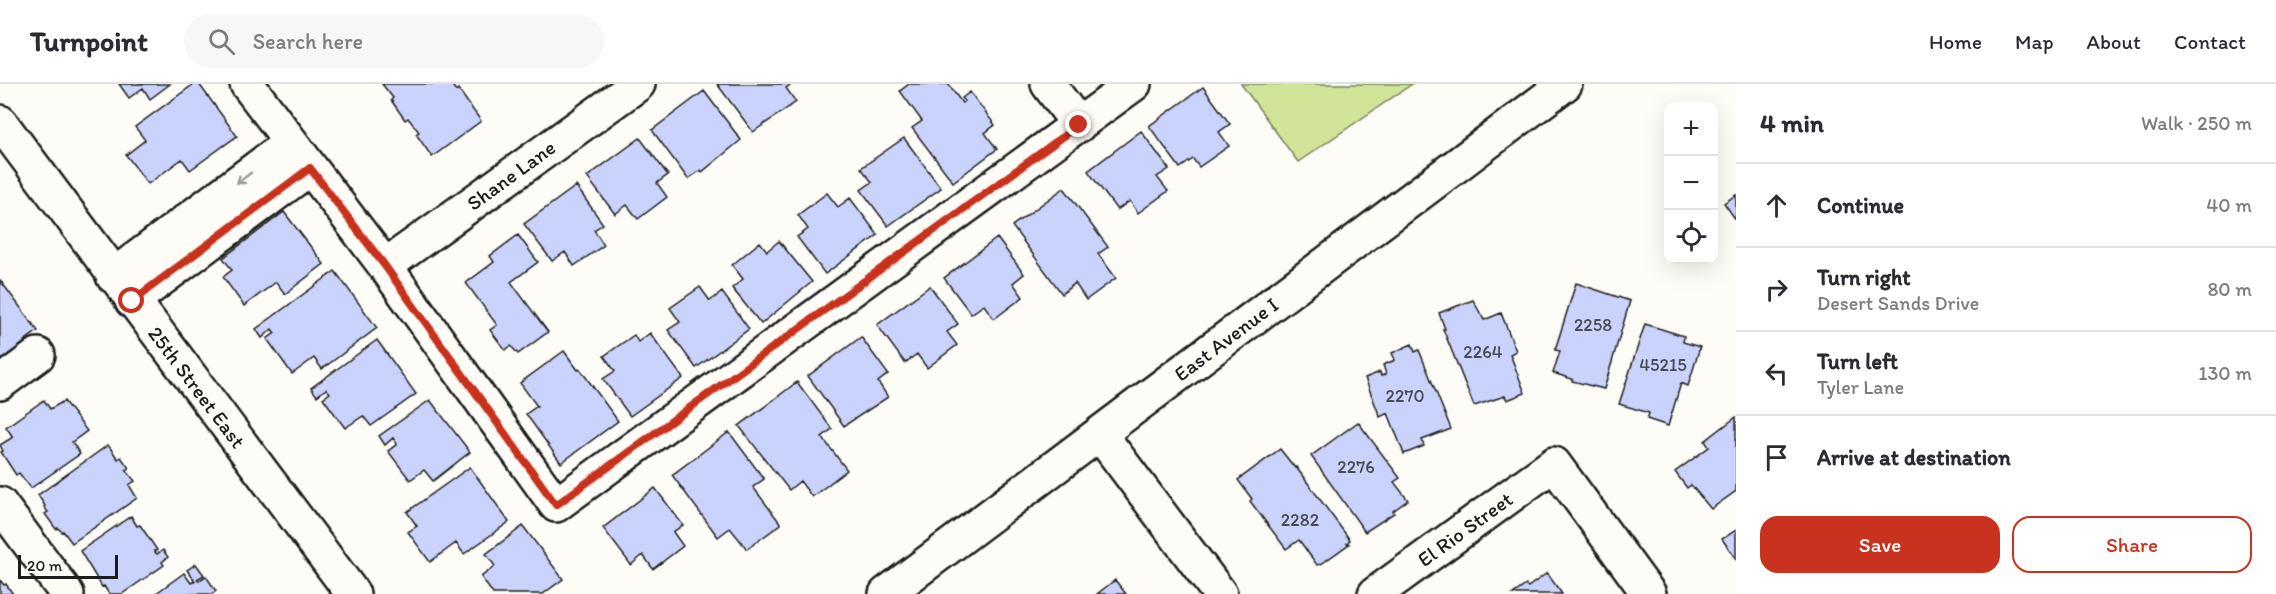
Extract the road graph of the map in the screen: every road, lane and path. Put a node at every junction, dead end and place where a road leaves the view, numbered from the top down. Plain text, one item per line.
1 (247, 84) edge
2 (638, 84) edge
3 (1048, 84) edge
4 (1134, 84) edge
5 (1565, 84) edge
6 (0, 122) edge
7 (1079, 125) junction
8 (300, 156) junction
9 (385, 266) junction
10 (123, 288) junction
11 (38, 355) dead end
12 (0, 383) edge
13 (1100, 434) junction
14 (0, 504) edge
15 (67, 594) edge
16 (353, 594) edge
17 (885, 594) edge
18 (1220, 594) edge
19 (1376, 594) edge
20 (1649, 594) edge

1 - 8 street
2 - 9 street, Shane Lane
3 - 7 street
4 - 7 street
5 - 13 street, East Avenue I
6 - 10 street, 25th Street East
7 - 9 street
8 - 9 street
8 - 10 street
10 - 16 street, 25th Street East
11 - 12 street
13 - 17 street, East Avenue I
13 - 18 street
14 - 15 street
19 - 20 street, El Rio Street

